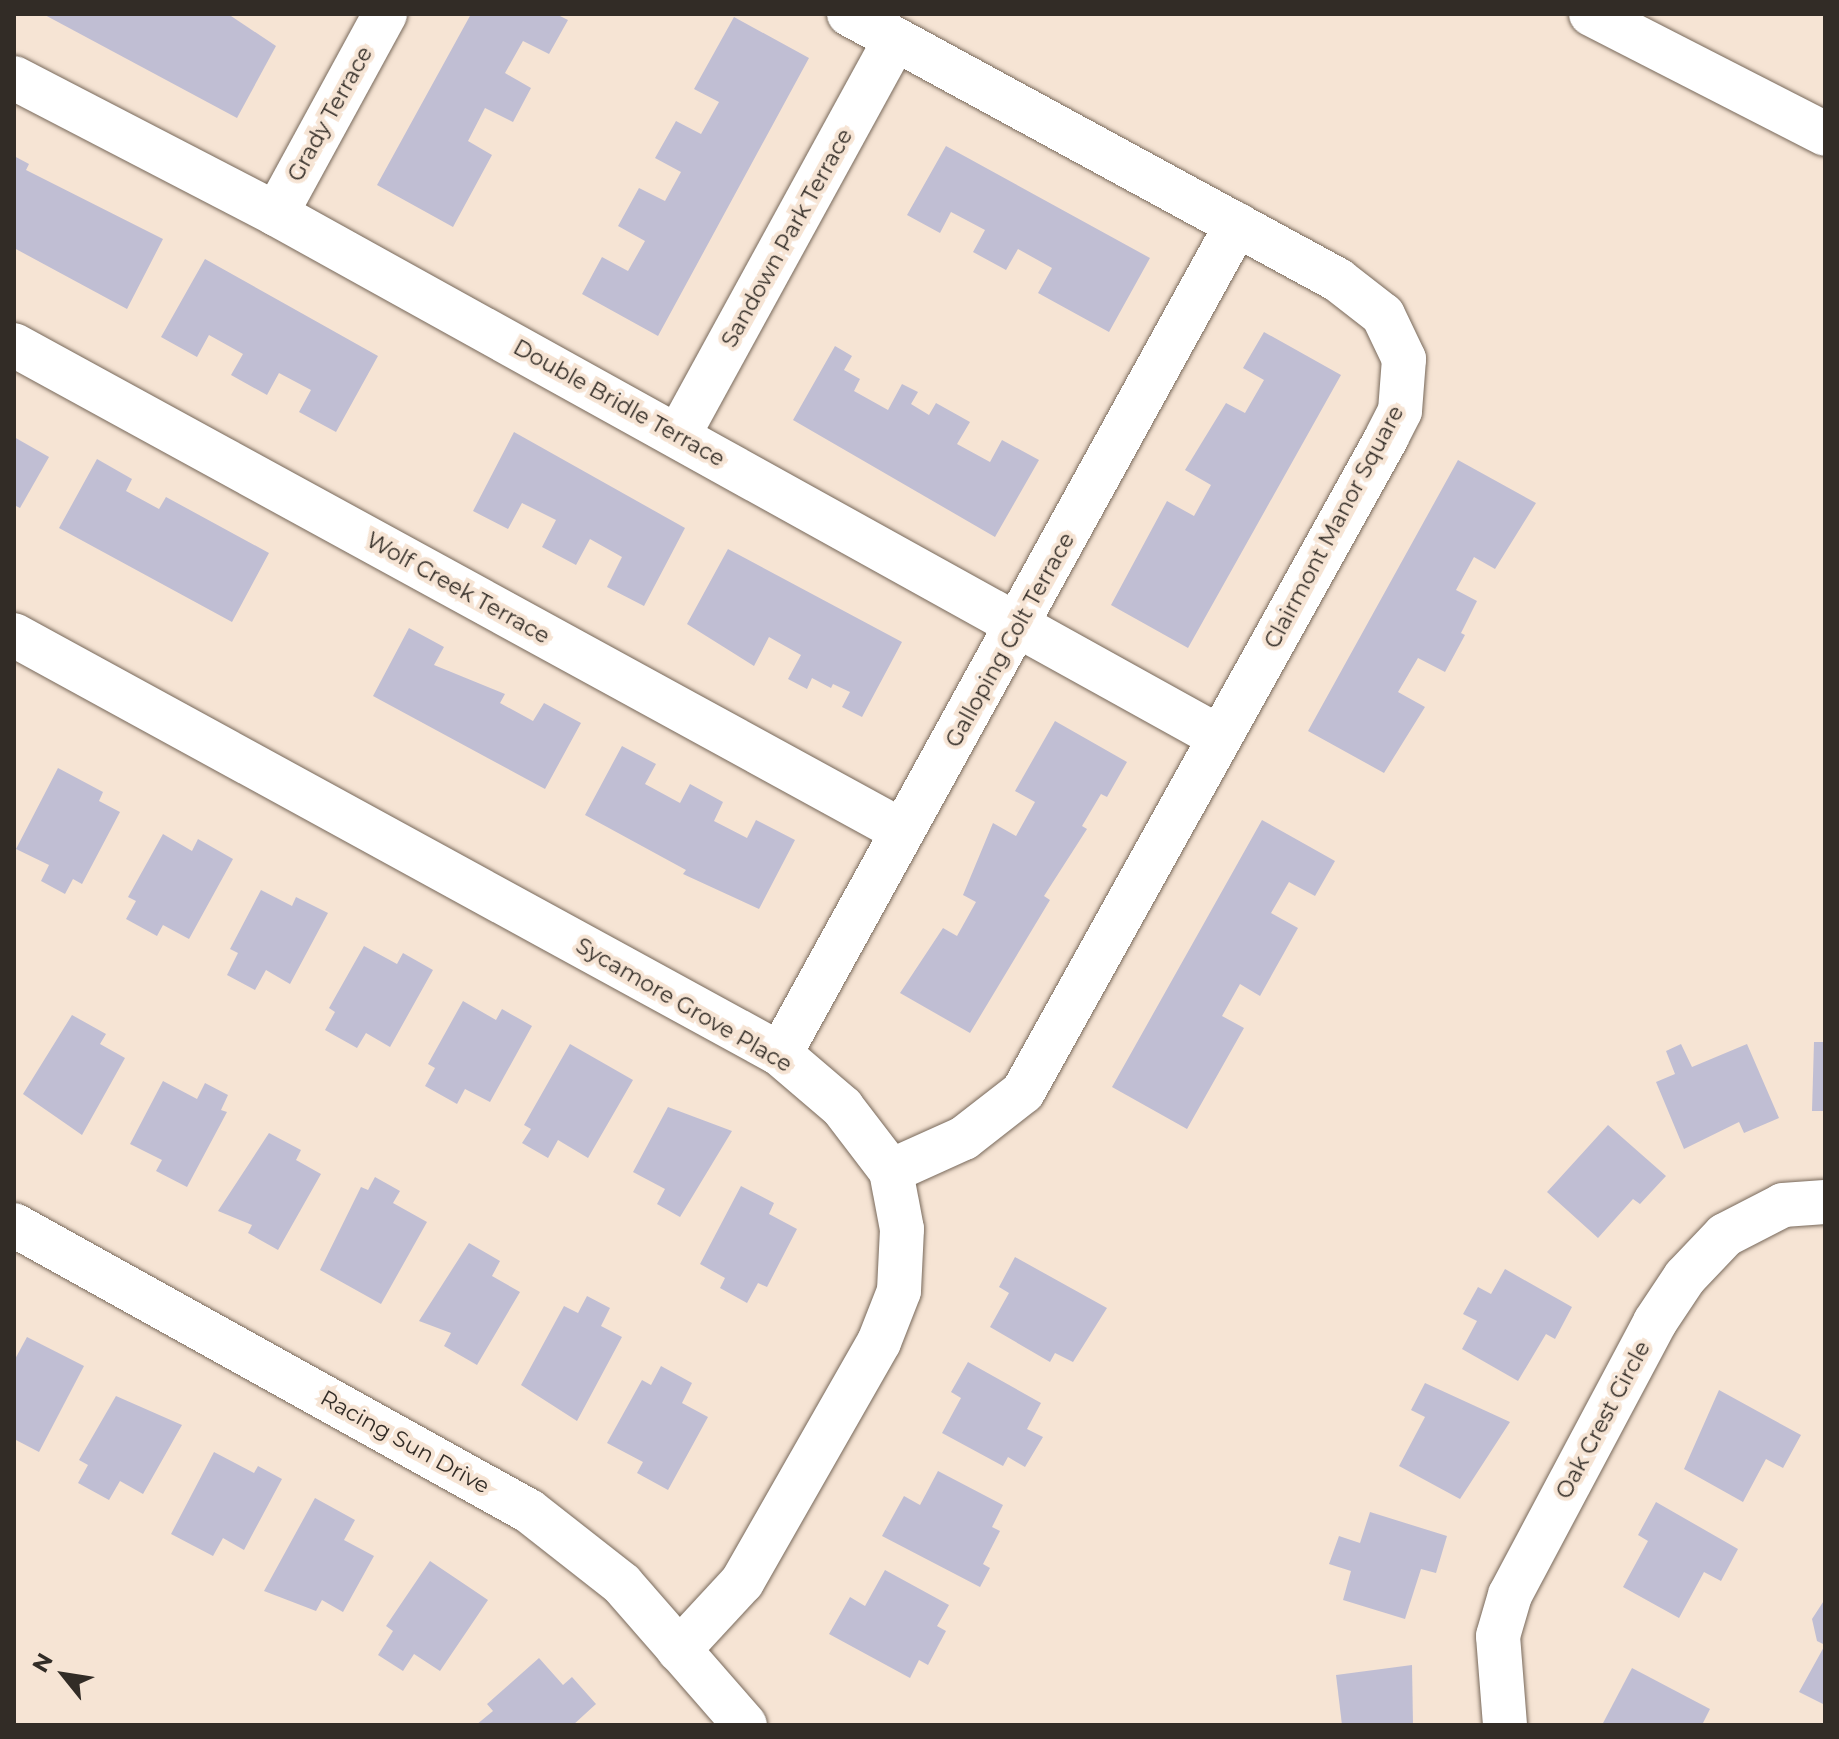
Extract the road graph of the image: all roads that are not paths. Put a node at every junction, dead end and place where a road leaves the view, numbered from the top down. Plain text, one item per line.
1 (385, 14) edge
2 (849, 14) edge
3 (1591, 14) edge
4 (895, 39) junction
5 (14, 78) edge
6 (1825, 134) edge
7 (276, 214) junction
8 (1237, 224) junction
9 (14, 345) edge
10 (678, 436) junction
11 (1020, 624) junction
12 (14, 635) edge
13 (1219, 737) junction
14 (902, 831) junction
15 (780, 1054) junction
16 (891, 1171) junction
17 (1825, 1202) edge
18 (14, 1225) edge
19 (679, 1650) junction
20 (745, 1725) edge
21 (1505, 1725) edge

1 - 7 street, Grady Terrace
2 - 4 street, Clairmont Manor Square
3 - 6 street
4 - 8 street, Clairmont Manor Square
4 - 10 street, Sandown Park Terrace
5 - 7 street, Double Bridle Terrace
7 - 10 street, Double Bridle Terrace
8 - 11 street, Galloping Colt Terrace
8 - 13 street, Clairmont Manor Square
9 - 14 street, Wolf Creek Terrace
10 - 11 street, Double Bridle Terrace
11 - 13 street, Double Bridle Terrace
11 - 14 street, Galloping Colt Terrace
12 - 15 street, Sycamore Grove Place
13 - 16 street, Clairmont Manor Square
14 - 15 street, Galloping Colt Terrace
15 - 16 street, Sycamore Grove Place
16 - 19 street, Sycamore Grove Place
17 - 21 street, Oak Crest Circle
18 - 19 street, Racing Sun Drive
19 - 20 street, Racing Sun Drive

